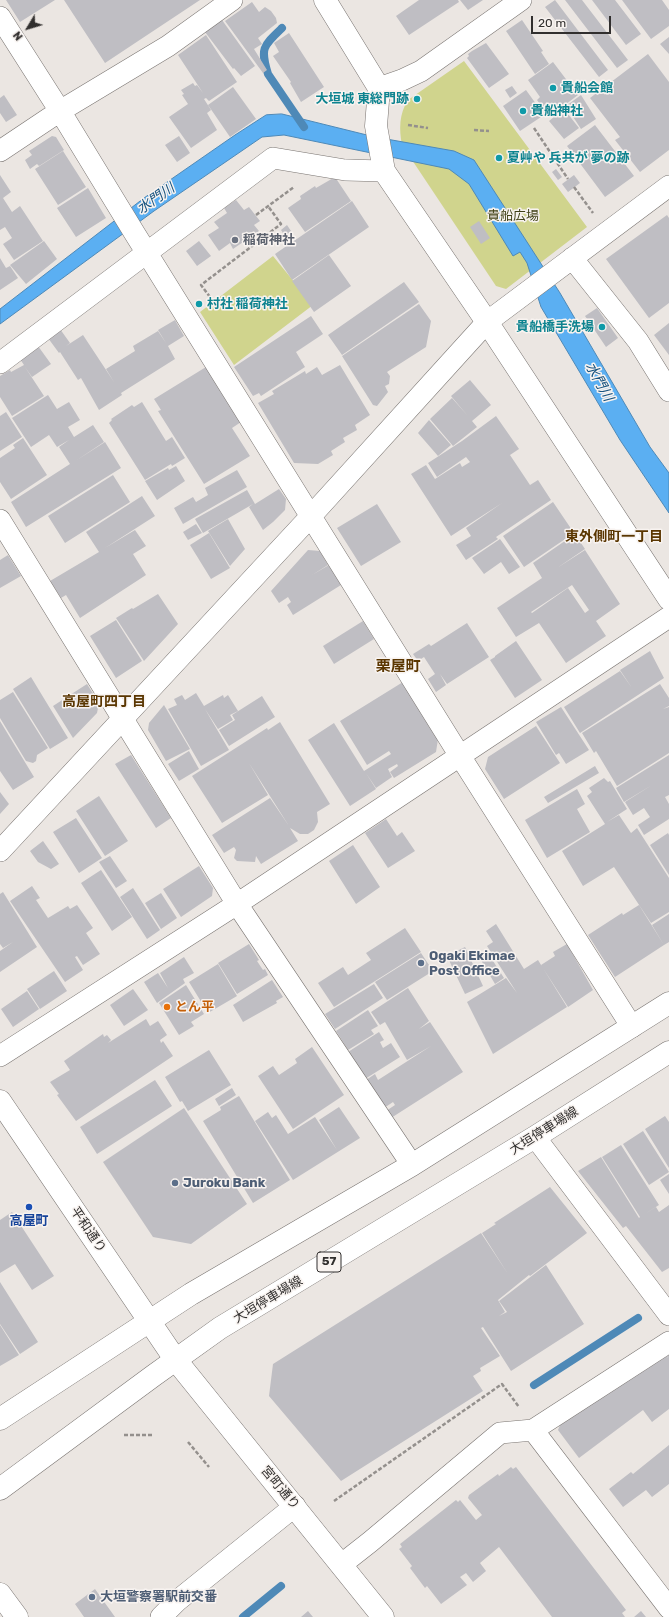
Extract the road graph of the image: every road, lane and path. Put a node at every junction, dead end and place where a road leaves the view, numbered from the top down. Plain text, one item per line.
1 (232, 0) edge
2 (325, 0) edge
3 (520, 0) edge
4 (0, 17) edge
5 (379, 88) junction
6 (60, 111) junction
7 (408, 125) dead end
8 (428, 128) dead end
9 (534, 128) dead end
10 (474, 130) dead end
11 (489, 132) dead end
12 (0, 151) edge
13 (321, 166) junction
14 (384, 171) junction
15 (568, 179) dead end
16 (669, 186) edge
17 (574, 187) dead end
18 (268, 206) junction
19 (256, 215) dead end
20 (596, 217) dead end
21 (146, 252) junction
22 (572, 258) junction
23 (210, 297) dead end
24 (487, 322) junction
25 (0, 363) edge
26 (669, 391) edge
27 (311, 516) junction
28 (0, 520) edge
29 (669, 599) edge
30 (669, 617) edge
31 (123, 717) junction
32 (460, 756) junction
33 (0, 851) edge
34 (237, 904) junction
35 (669, 1003) edge
36 (632, 1027) junction
37 (669, 1052) edge
38 (0, 1056) edge
39 (0, 1101) edge
40 (535, 1137) junction
41 (412, 1166) junction
42 (669, 1315) edge
43 (149, 1321) junction
44 (669, 1342) edge
45 (175, 1359) junction
46 (0, 1419) edge
47 (533, 1430) junction
48 (124, 1435) dead end
49 (152, 1435) dead end
50 (188, 1442) dead end
51 (208, 1466) dead end
52 (0, 1489) edge
53 (295, 1506) junction
54 (342, 1564) junction
55 (0, 1594) edge
56 (669, 1608) edge
57 (17, 1617) edge
58 (162, 1617) edge
59 (383, 1617) edge

1 - 6 street
2 - 5 main road
3 - 5 street
4 - 6 street
5 - 14 main road
6 - 12 street
6 - 21 street
7 - 8 path
9 - 15 path
10 - 11 path
13 - 14 street
13 - 18 path
13 - 21 street
14 - 24 main road
16 - 22 street
17 - 20 path
18 - 19 path
18 - 23 path
21 - 25 street
21 - 27 street
22 - 24 street
22 - 26 street
24 - 27 street
24 - 29 main road
27 - 31 street
27 - 32 street
28 - 31 street
30 - 32 street
31 - 33 street
31 - 34 street
32 - 34 street
32 - 36 street
34 - 38 street
34 - 41 street
35 - 36 main road
36 - 41 main road
37 - 40 main road, 大垣停車場線 / 57
39 - 43 main road, 平和通り
40 - 42 street
40 - 45 main road, 大垣停車場線 / 57
41 - 43 main road
43 - 45 main road, 平和通り
43 - 46 main road
44 - 47 street
45 - 52 main road, 大垣停車場線 / 57
45 - 53 main road, 宮町通り
47 - 54 street
47 - 56 street
48 - 49 path
50 - 51 path
53 - 54 main road, 宮町通り
53 - 58 street
54 - 59 main road, 宮町通り
55 - 57 main road

